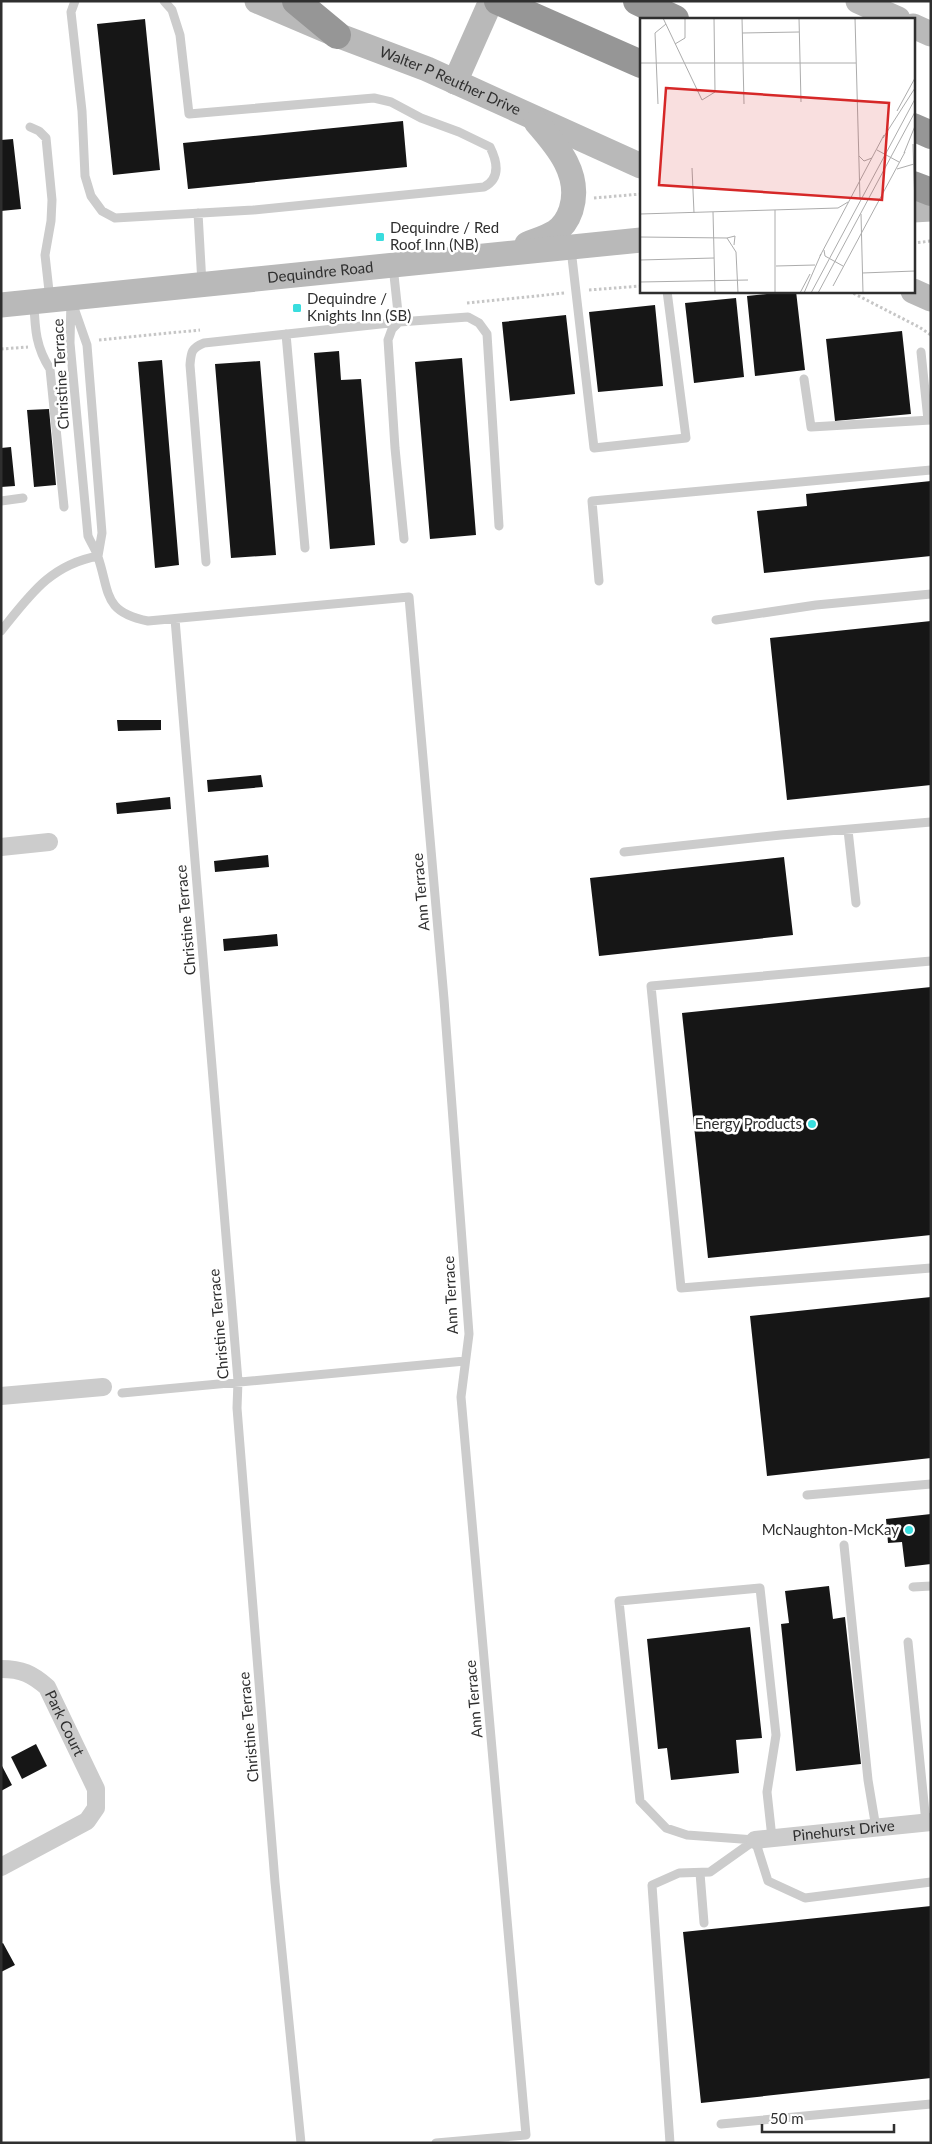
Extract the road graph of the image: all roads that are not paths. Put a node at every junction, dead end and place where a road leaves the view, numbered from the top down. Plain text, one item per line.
1 (75, 1) edge
2 (164, 1) edge
3 (257, 1) edge
4 (296, 1) edge
5 (491, 1) edge
6 (498, 1) edge
7 (636, 1) edge
8 (858, 1) edge
9 (673, 18) edge
10 (896, 18) edge
11 (914, 26) edge
12 (931, 34) edge
13 (336, 35) junction
14 (640, 64) edge
15 (455, 82) junction
16 (532, 117) junction
17 (30, 127) dead end
18 (914, 127) edge
19 (931, 135) edge
20 (640, 166) edge
21 (914, 185) edge
22 (931, 192) edge
23 (931, 209) edge
24 (914, 210) edge
25 (198, 213) junction
26 (640, 240) edge
27 (570, 246) junction
28 (509, 252) junction
29 (393, 266) junction
30 (202, 284) junction
31 (914, 291) edge
32 (667, 292) edge
33 (931, 298) edge
34 (51, 300) junction
35 (1, 305) edge
36 (399, 322) junction
37 (286, 334) junction
38 (921, 352) dead end
39 (804, 379) dead end
40 (929, 420) edge
41 (931, 470) edge
42 (24, 498) dead end
43 (1, 501) edge
44 (64, 507) dead end
45 (499, 526) dead end
46 (404, 539) dead end
47 (305, 548) dead end
48 (98, 556) junction
49 (206, 562) dead end
50 (599, 581) dead end
51 (931, 594) edge
52 (175, 619) junction
53 (716, 620) dead end
54 (1, 631) edge
55 (931, 822) edge
56 (848, 830) junction
57 (49, 842) dead end
58 (1, 847) edge
59 (624, 852) dead end
60 (856, 903) dead end
61 (931, 961) edge
62 (931, 1268) edge
63 (465, 1361) junction
64 (238, 1381) junction
65 (103, 1386) dead end
66 (122, 1394) dead end
67 (1, 1396) edge
68 (931, 1484) edge
69 (807, 1495) dead end
70 (844, 1545) dead end
71 (931, 1586) edge
72 (913, 1587) dead end
73 (908, 1642) dead end
74 (1, 1669) edge
75 (926, 1774) edge
76 (929, 1823) edge
77 (876, 1828) junction
78 (764, 1839) junction
79 (1, 1867) edge
80 (700, 1873) junction
81 (931, 1882) edge
82 (704, 1923) dead end
83 (931, 2104) edge
84 (721, 2124) dead end
85 (301, 2143) edge
86 (436, 2143) edge
87 (670, 2143) edge

1 - 25 lane
2 - 25 lane
3 - 13 main road, Walter P Reuther Drive
4 - 13 highway
5 - 15 main road
6 - 14 highway
7 - 9 highway
8 - 10 main road
11 - 12 main road
13 - 15 main road, Walter P Reuther Drive
15 - 16 main road, Walter P Reuther Drive
16 - 20 main road, Walter P Reuther Drive
16 - 28 main road
17 - 34 lane
18 - 19 highway
21 - 22 highway
23 - 24 main road
25 - 30 lane
26 - 27 main road, Dequindre Road
27 - 28 main road, Dequindre Road
27 - 32 lane
28 - 29 main road, Dequindre Road
29 - 30 main road, Dequindre Road
29 - 36 lane
30 - 34 main road, Dequindre Road
31 - 33 main road
34 - 35 main road, Dequindre Road
34 - 44 lane
34 - 48 lane, Christine Terrace
34 - 48 lane, Christine Terrace
36 - 37 lane
36 - 45 lane
36 - 46 lane
37 - 47 lane
37 - 49 lane
38 - 40 lane
39 - 40 lane
41 - 50 lane
42 - 43 lane
48 - 52 lane, Christine Terrace
48 - 54 lane
51 - 53 lane
52 - 63 lane, Ann Terrace
52 - 64 lane, Christine Terrace
55 - 56 lane
56 - 59 lane
56 - 60 lane
57 - 58 street
61 - 62 lane
63 - 64 lane
63 - 86 lane, Ann Terrace
64 - 66 lane
64 - 85 lane, Christine Terrace
65 - 67 street
68 - 69 lane
70 - 77 lane
71 - 72 lane
73 - 75 lane
74 - 79 street, Park Court
75 - 76 lane
76 - 77 street, Pinehurst Drive
77 - 78 street, Pinehurst Drive
78 - 78 lane
78 - 80 lane
78 - 81 lane
80 - 82 lane
80 - 87 lane
83 - 84 lane

